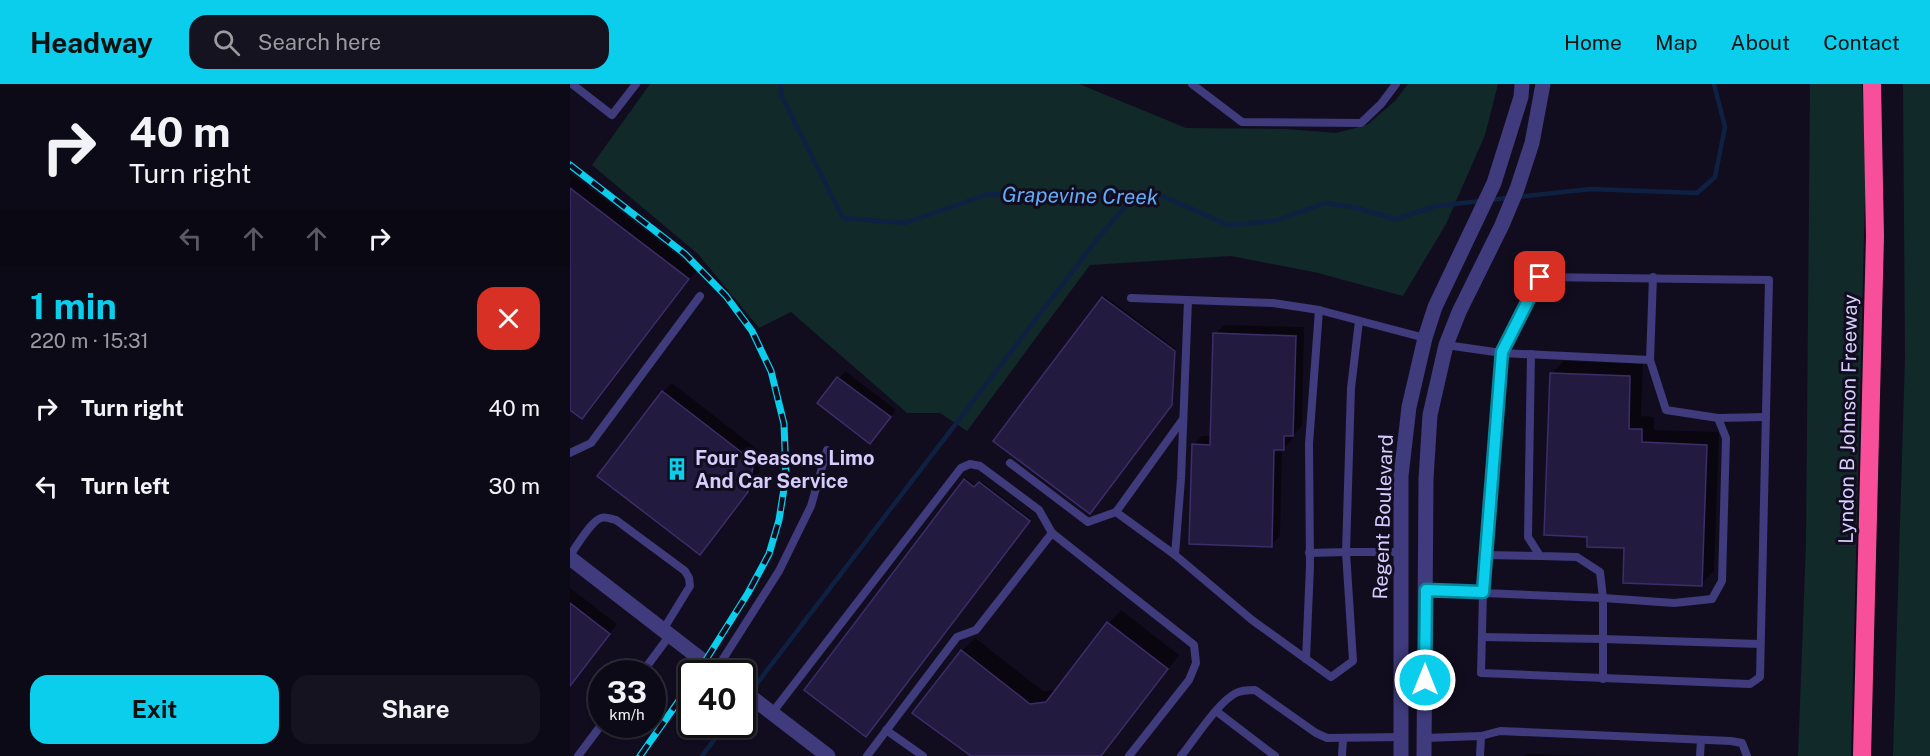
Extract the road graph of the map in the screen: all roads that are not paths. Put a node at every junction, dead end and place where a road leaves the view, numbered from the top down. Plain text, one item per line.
1 (572, 84) edge
2 (636, 84) edge
3 (1192, 84) edge
4 (1396, 84) edge
5 (1543, 84) edge
6 (1872, 84) edge
7 (1521, 90) edge
8 (1653, 277) junction
9 (700, 296) dead end
10 (1131, 298) dead end
11 (1188, 300) junction
12 (1319, 310) junction
13 (1359, 321) junction
14 (1425, 338) junction
15 (1446, 345) junction
16 (1502, 352) junction
17 (1531, 354) junction
18 (1650, 360) junction
19 (1766, 417) junction
20 (1718, 418) junction
21 (1184, 419) junction
22 (827, 450) dead end
23 (570, 453) edge
24 (1010, 463) dead end
25 (1116, 512) junction
26 (1052, 533) junction
27 (1346, 552) junction
28 (1401, 552) junction
29 (1310, 553) junction
30 (1175, 555) junction
31 (1486, 555) junction
32 (1540, 556) junction
33 (570, 557) edge
34 (1426, 590) junction
35 (1483, 592) junction
36 (1603, 598) junction
37 (667, 632) junction
38 (1482, 637) junction
39 (1603, 639) junction
40 (1760, 644) junction
41 (1306, 659) junction
42 (650, 660) edge
43 (703, 660) edge
44 (725, 660) edge
45 (1603, 679) junction
46 (756, 701) edge
47 (1216, 711) junction
48 (772, 713) junction
49 (886, 730) junction
50 (1481, 736) junction
51 (1401, 737) junction
52 (592, 738) edge
53 (1424, 738) junction
54 (1343, 739) junction
55 (1701, 740) junction
56 (578, 756) edge
57 (828, 756) edge
58 (867, 756) edge
59 (923, 756) edge
60 (1129, 756) edge
61 (1181, 756) edge
62 (1275, 756) edge
63 (1342, 756) edge
64 (1401, 756) edge
65 (1424, 756) edge
66 (1480, 756) edge
67 (1700, 756) edge
68 (1747, 756) edge
69 (1862, 756) edge

1 - 2 lane
3 - 4 lane
5 - 15 street
6 - 69 highway, Lyndon B Johnson Freeway
7 - 14 street, Regent Boulevard
8 - 16 lane
8 - 18 lane
8 - 19 lane
9 - 23 lane
10 - 11 lane
11 - 12 lane
11 - 21 lane
12 - 13 lane
12 - 29 lane
13 - 14 lane
13 - 27 lane
14 - 28 street, Regent Boulevard
15 - 16 lane
15 - 34 street
16 - 17 lane
16 - 31 lane
17 - 18 lane
17 - 32 lane
18 - 20 lane
19 - 20 lane
19 - 40 lane
20 - 36 lane
21 - 25 lane
21 - 30 lane
22 - 44 lane
24 - 25 lane
25 - 30 lane
26 - 48 lane
26 - 49 lane
26 - 60 lane
27 - 28 lane
27 - 29 lane
27 - 41 lane
28 - 51 street, Regent Boulevard
29 - 41 lane
30 - 41 lane
31 - 32 lane
31 - 35 lane
32 - 36 lane
33 - 37 street
33 - 37 lane
34 - 35 lane
34 - 53 street
35 - 36 lane
35 - 38 lane
36 - 39 lane
37 - 42 lane
37 - 43 street
38 - 39 lane
38 - 45 lane
39 - 40 lane
39 - 45 lane
40 - 45 lane
46 - 48 street
47 - 54 lane
47 - 61 lane
47 - 62 lane
48 - 57 street
49 - 58 lane
49 - 59 lane
50 - 53 lane
50 - 55 lane
50 - 66 lane
51 - 53 street
51 - 54 lane
51 - 64 street, Regent Boulevard
52 - 56 lane
53 - 65 street
54 - 63 lane
55 - 67 lane
55 - 68 lane

